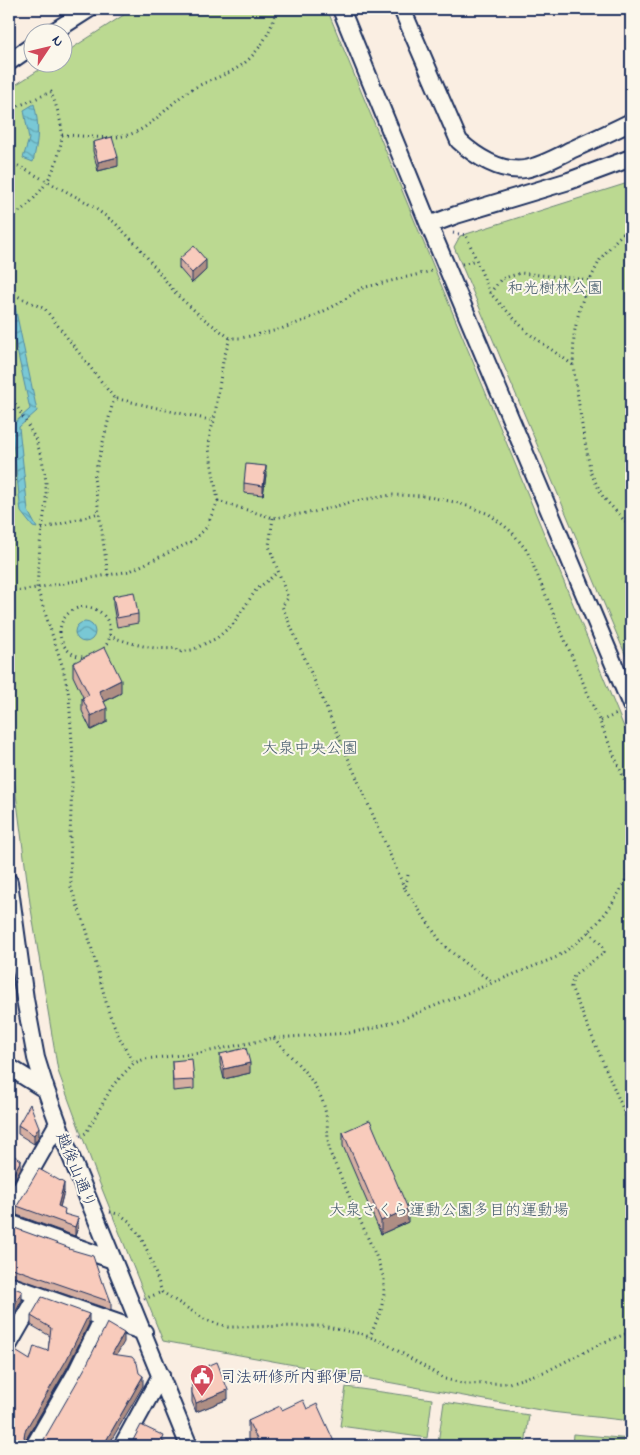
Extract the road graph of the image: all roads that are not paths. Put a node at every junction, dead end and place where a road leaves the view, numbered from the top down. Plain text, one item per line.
1 (89, 9) edge
2 (341, 9) edge
3 (402, 9) edge
4 (69, 22) edge
5 (22, 53) edge
6 (9, 62) edge
7 (631, 122) edge
8 (631, 158) edge
9 (429, 225) junction
10 (627, 708) edge
11 (9, 882) edge
12 (9, 1067) edge
13 (46, 1090) junction
14 (58, 1123) junction
15 (9, 1209) edge
16 (9, 1223) edge
17 (113, 1260) junction
18 (9, 1285) edge
19 (37, 1295) junction
20 (103, 1318) junction
21 (144, 1332) junction
22 (9, 1344) edge
23 (161, 1375) junction
24 (34, 1446) edge
25 (122, 1446) edge
26 (189, 1446) edge

1 - 4 street
2 - 9 street
3 - 7 street
5 - 6 street
8 - 9 street
9 - 10 street
11 - 13 street, 越後山通り
12 - 13 street
13 - 14 street, 越後山通り
14 - 15 street
14 - 17 street, 越後山通り
16 - 17 street
17 - 21 street, 越後山通り
18 - 19 street
19 - 20 street
19 - 22 street
20 - 21 street
20 - 24 street
21 - 23 street, 越後山通り
23 - 25 street
23 - 26 street, 越後山通り

